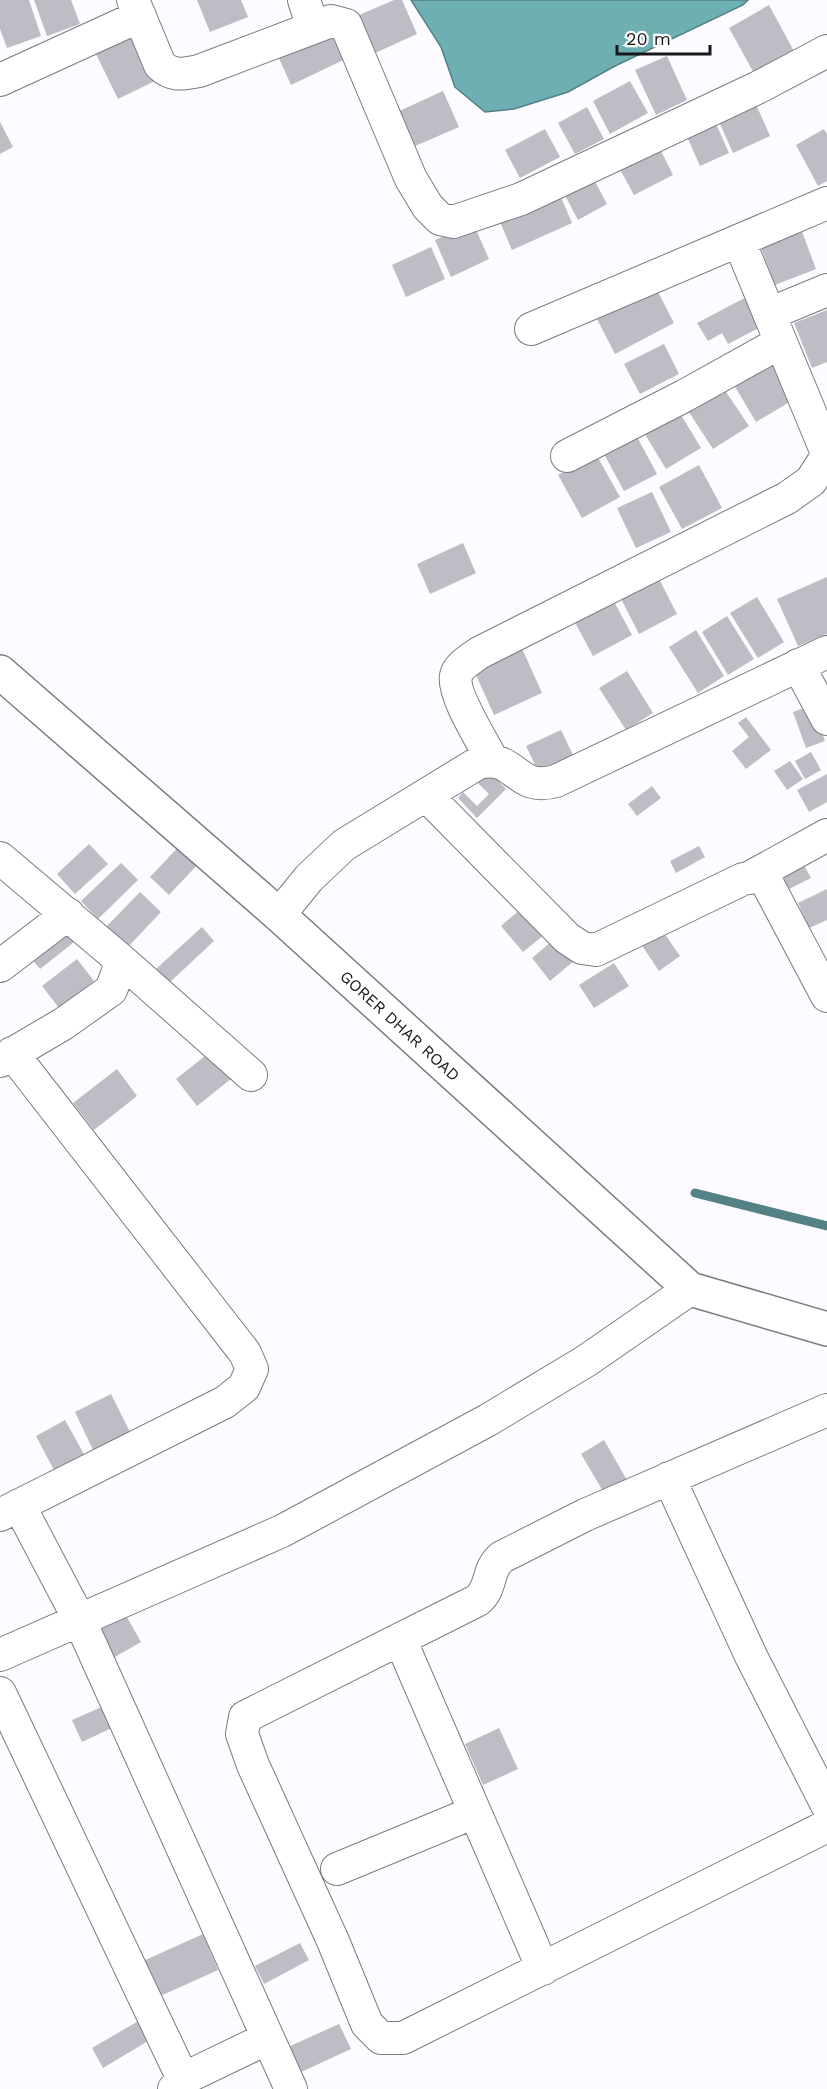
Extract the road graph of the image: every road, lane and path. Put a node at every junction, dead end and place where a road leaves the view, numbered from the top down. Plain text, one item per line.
1 (136, 8) edge
2 (309, 13) edge
3 (824, 60) edge
4 (0, 80) edge
5 (827, 202) edge
6 (739, 241) junction
7 (827, 290) edge
8 (775, 328) junction
9 (531, 329) dead end
10 (827, 454) edge
11 (567, 456) dead end
12 (827, 652) edge
13 (798, 665) junction
14 (0, 672) edge
15 (827, 719) edge
16 (492, 759) junction
17 (426, 795) junction
18 (827, 835) edge
19 (5, 869) edge
20 (749, 878) junction
21 (68, 914) junction
22 (279, 915) junction
23 (122, 961) junction
24 (0, 966) edge
25 (827, 996) edge
26 (6, 1057) edge
27 (251, 1075) dead end
28 (690, 1289) junction
29 (827, 1329) edge
30 (827, 1410) edge
31 (669, 1478) junction
32 (10, 1510) edge
33 (80, 1621) junction
34 (400, 1639) junction
35 (0, 1655) edge
36 (0, 1693) edge
37 (827, 1805) edge
38 (475, 1812) junction
39 (827, 1826) edge
40 (337, 1869) dead end
41 (543, 1969) junction
42 (268, 2038) junction
43 (179, 2084) edge
44 (291, 2089) edge

1 - 2 street
1 - 4 street
2 - 3 street
5 - 6 street
6 - 8 street
6 - 9 street
7 - 8 street
8 - 10 street
8 - 11 street
10 - 16 street
12 - 13 street
13 - 15 street
13 - 16 street
14 - 22 street, GORER DHAR ROAD
16 - 17 street
17 - 20 street
17 - 22 street
18 - 20 street
19 - 21 street
20 - 25 street
21 - 23 street
21 - 24 street
22 - 28 street, GORER DHAR ROAD
23 - 26 street
23 - 27 street
26 - 32 street
28 - 29 street, GORER DHAR ROAD
28 - 33 street
30 - 31 street
31 - 34 street
31 - 37 street
32 - 33 street
33 - 35 street
33 - 42 street
34 - 38 street
34 - 41 street
36 - 43 street
38 - 40 street
38 - 41 street
39 - 41 street
42 - 43 street
42 - 44 street

